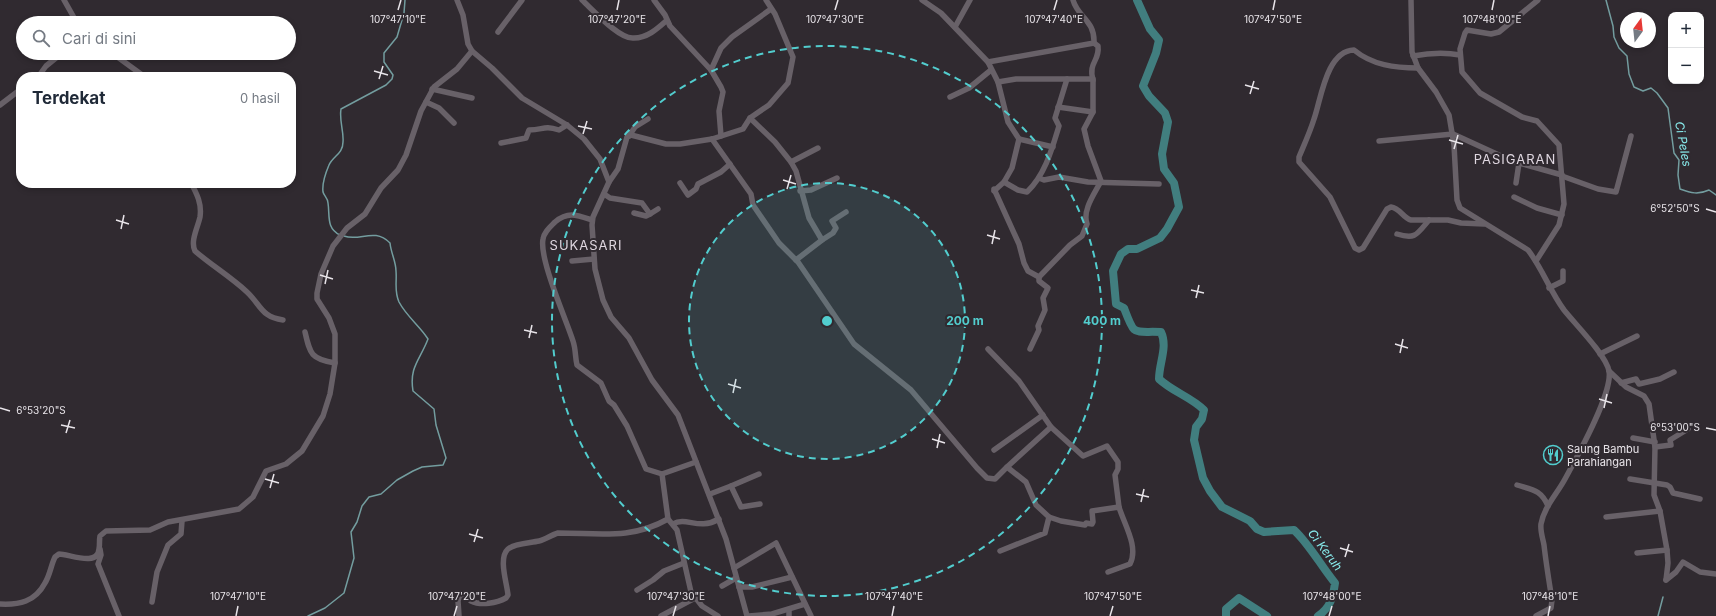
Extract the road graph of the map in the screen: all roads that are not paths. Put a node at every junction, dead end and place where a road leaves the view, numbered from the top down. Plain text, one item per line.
1 (64, 0) edge
2 (458, 0) edge
3 (522, 0) edge
4 (582, 0) edge
5 (654, 0) edge
6 (766, 0) edge
7 (922, 0) edge
8 (970, 0) edge
9 (1073, 0) edge
10 (1411, 0) edge
11 (1538, 0) edge
12 (771, 9) junction
13 (73, 16) edge
14 (666, 21) junction
15 (955, 27) junction
16 (498, 32) dead end
17 (1094, 43) junction
18 (472, 51) junction
19 (1460, 55) junction
20 (1413, 56) junction
21 (53, 60) edge
22 (122, 60) edge
23 (988, 62) junction
24 (1418, 68) junction
25 (711, 70) junction
26 (991, 70) junction
27 (42, 72) edge
28 (138, 72) edge
29 (1067, 79) junction
30 (1093, 80) junction
31 (998, 82) junction
32 (432, 90) junction
33 (16, 93) edge
34 (950, 97) dead end
35 (472, 98) dead end
36 (426, 102) junction
37 (0, 105) edge
38 (1058, 107) junction
39 (1093, 112) junction
40 (750, 118) junction
41 (648, 119) dead end
42 (454, 123) dead end
43 (567, 125) junction
44 (1453, 134) junction
45 (629, 136) junction
46 (721, 136) junction
47 (1631, 136) dead end
48 (712, 138) junction
49 (1019, 139) junction
50 (1379, 141) dead end
51 (501, 143) dead end
52 (1053, 147) junction
53 (818, 148) dead end
54 (791, 162) junction
55 (1519, 163) junction
56 (730, 164) junction
57 (1562, 176) junction
58 (838, 178) dead end
59 (1039, 178) junction
60 (1101, 181) junction
61 (609, 182) junction
62 (1004, 182) junction
63 (680, 184) dead end
64 (1159, 184) dead end
65 (1516, 184) dead end
66 (193, 188) edge
67 (800, 191) junction
68 (604, 194) junction
69 (1514, 197) dead end
70 (658, 209) dead end
71 (846, 212) dead end
72 (634, 213) dead end
73 (650, 214) junction
74 (1562, 214) junction
75 (592, 220) junction
76 (1429, 220) junction
77 (1485, 224) junction
78 (1397, 234) dead end
79 (822, 240) junction
80 (594, 259) junction
81 (796, 260) junction
82 (572, 261) dead end
83 (1536, 261) junction
84 (1563, 271) dead end
85 (1039, 277) junction
86 (1549, 288) junction
87 (283, 320) dead end
88 (305, 332) dead end
89 (1637, 336) dead end
90 (988, 349) dead end
91 (1030, 349) dead end
92 (1600, 354) junction
93 (335, 363) junction
94 (1609, 371) junction
95 (1674, 372) dead end
96 (1621, 383) junction
97 (1043, 415) junction
98 (1051, 428) junction
99 (1688, 429) dead end
100 (1633, 438) dead end
101 (1655, 445) junction
102 (994, 450) dead end
103 (696, 462) junction
104 (1007, 467) junction
105 (662, 474) junction
106 (760, 474) dead end
107 (1630, 479) dead end
108 (1655, 482) junction
109 (1517, 485) dead end
110 (731, 486) junction
111 (710, 494) junction
112 (1700, 499) dead end
113 (760, 504) dead end
114 (1548, 506) junction
115 (1119, 507) junction
116 (1660, 511) junction
117 (1049, 517) junction
118 (1606, 517) dead end
119 (719, 519) junction
120 (182, 521) junction
121 (671, 521) junction
122 (100, 549) junction
123 (1667, 550) junction
124 (1000, 551) dead end
125 (1636, 554) dead end
126 (684, 563) junction
127 (734, 568) junction
128 (1108, 572) dead end
129 (1716, 574) edge
130 (792, 577) junction
131 (736, 578) junction
132 (722, 586) dead end
133 (740, 588) junction
134 (637, 590) dead end
135 (694, 598) junction
136 (152, 602) dead end
137 (0, 604) edge
138 (805, 604) junction
139 (789, 613) edge
140 (119, 616) edge
141 (459, 616) edge
142 (661, 616) edge
143 (718, 616) edge
144 (748, 616) edge
145 (811, 616) edge
146 (1536, 616) edge

1 - 13 street
2 - 18 street
3 - 16 street
4 - 14 street
5 - 14 street
6 - 12 street
7 - 15 street
8 - 15 street
9 - 17 street
10 - 20 street
11 - 19 street
12 - 25 street
12 - 40 street
14 - 25 street
15 - 23 street
17 - 23 street
17 - 30 street
18 - 32 street
18 - 43 street
19 - 20 street
19 - 57 street
20 - 24 street
21 - 27 street
22 - 28 street
23 - 26 street
24 - 44 street
24 - 76 street
25 - 46 street
26 - 31 street
26 - 34 street
29 - 30 street
29 - 31 street
29 - 38 street
30 - 39 street
31 - 49 street
32 - 35 street
32 - 36 street
33 - 37 street
36 - 42 street
36 - 93 street
38 - 39 street
38 - 52 street
39 - 60 street
40 - 46 street
40 - 54 street
41 - 45 street
43 - 51 street
43 - 61 street
44 - 50 street
44 - 55 street
44 - 77 street
45 - 48 street
45 - 61 street
46 - 48 street
47 - 57 street
48 - 56 street
49 - 52 street
49 - 62 street
52 - 59 street
53 - 54 street
54 - 67 street
55 - 57 street
55 - 65 street
56 - 63 street
56 - 81 street
57 - 74 street
58 - 67 street
59 - 60 street
59 - 62 street
60 - 64 street
60 - 85 street
61 - 68 street
62 - 85 street
66 - 87 street
67 - 79 street
68 - 73 street
68 - 75 street
69 - 74 street
70 - 73 street
71 - 79 street
72 - 73 street
74 - 83 street
75 - 80 street
75 - 105 street
76 - 77 street
76 - 78 street
77 - 83 street
79 - 81 street
80 - 82 street
80 - 103 street
81 - 104 street
83 - 86 street
84 - 86 street
85 - 91 street
86 - 92 street
88 - 93 street
89 - 92 street
90 - 97 street
92 - 94 street
93 - 120 street
94 - 96 street
94 - 114 street
95 - 96 street
96 - 101 street
97 - 98 street
97 - 102 street
98 - 104 street
98 - 115 street
99 - 101 street
100 - 101 street
101 - 108 street
103 - 105 street
103 - 111 street
104 - 117 street
105 - 121 street
106 - 110 street
107 - 108 street
108 - 112 street
108 - 116 street
109 - 114 street
110 - 111 street
110 - 113 street
111 - 119 street
114 - 146 street
115 - 117 street
115 - 128 street
116 - 118 street
116 - 123 street
117 - 124 street
119 - 121 street
119 - 127 street
120 - 122 street
120 - 136 street
121 - 126 street
121 - 141 street
122 - 137 street
122 - 140 street
123 - 125 street
123 - 129 street
126 - 134 street
126 - 135 street
127 - 130 street
127 - 131 street
130 - 133 street
130 - 138 street
131 - 132 street
131 - 133 street
133 - 144 street
135 - 142 street
135 - 143 street
138 - 139 street
138 - 145 street
139 - 144 street

